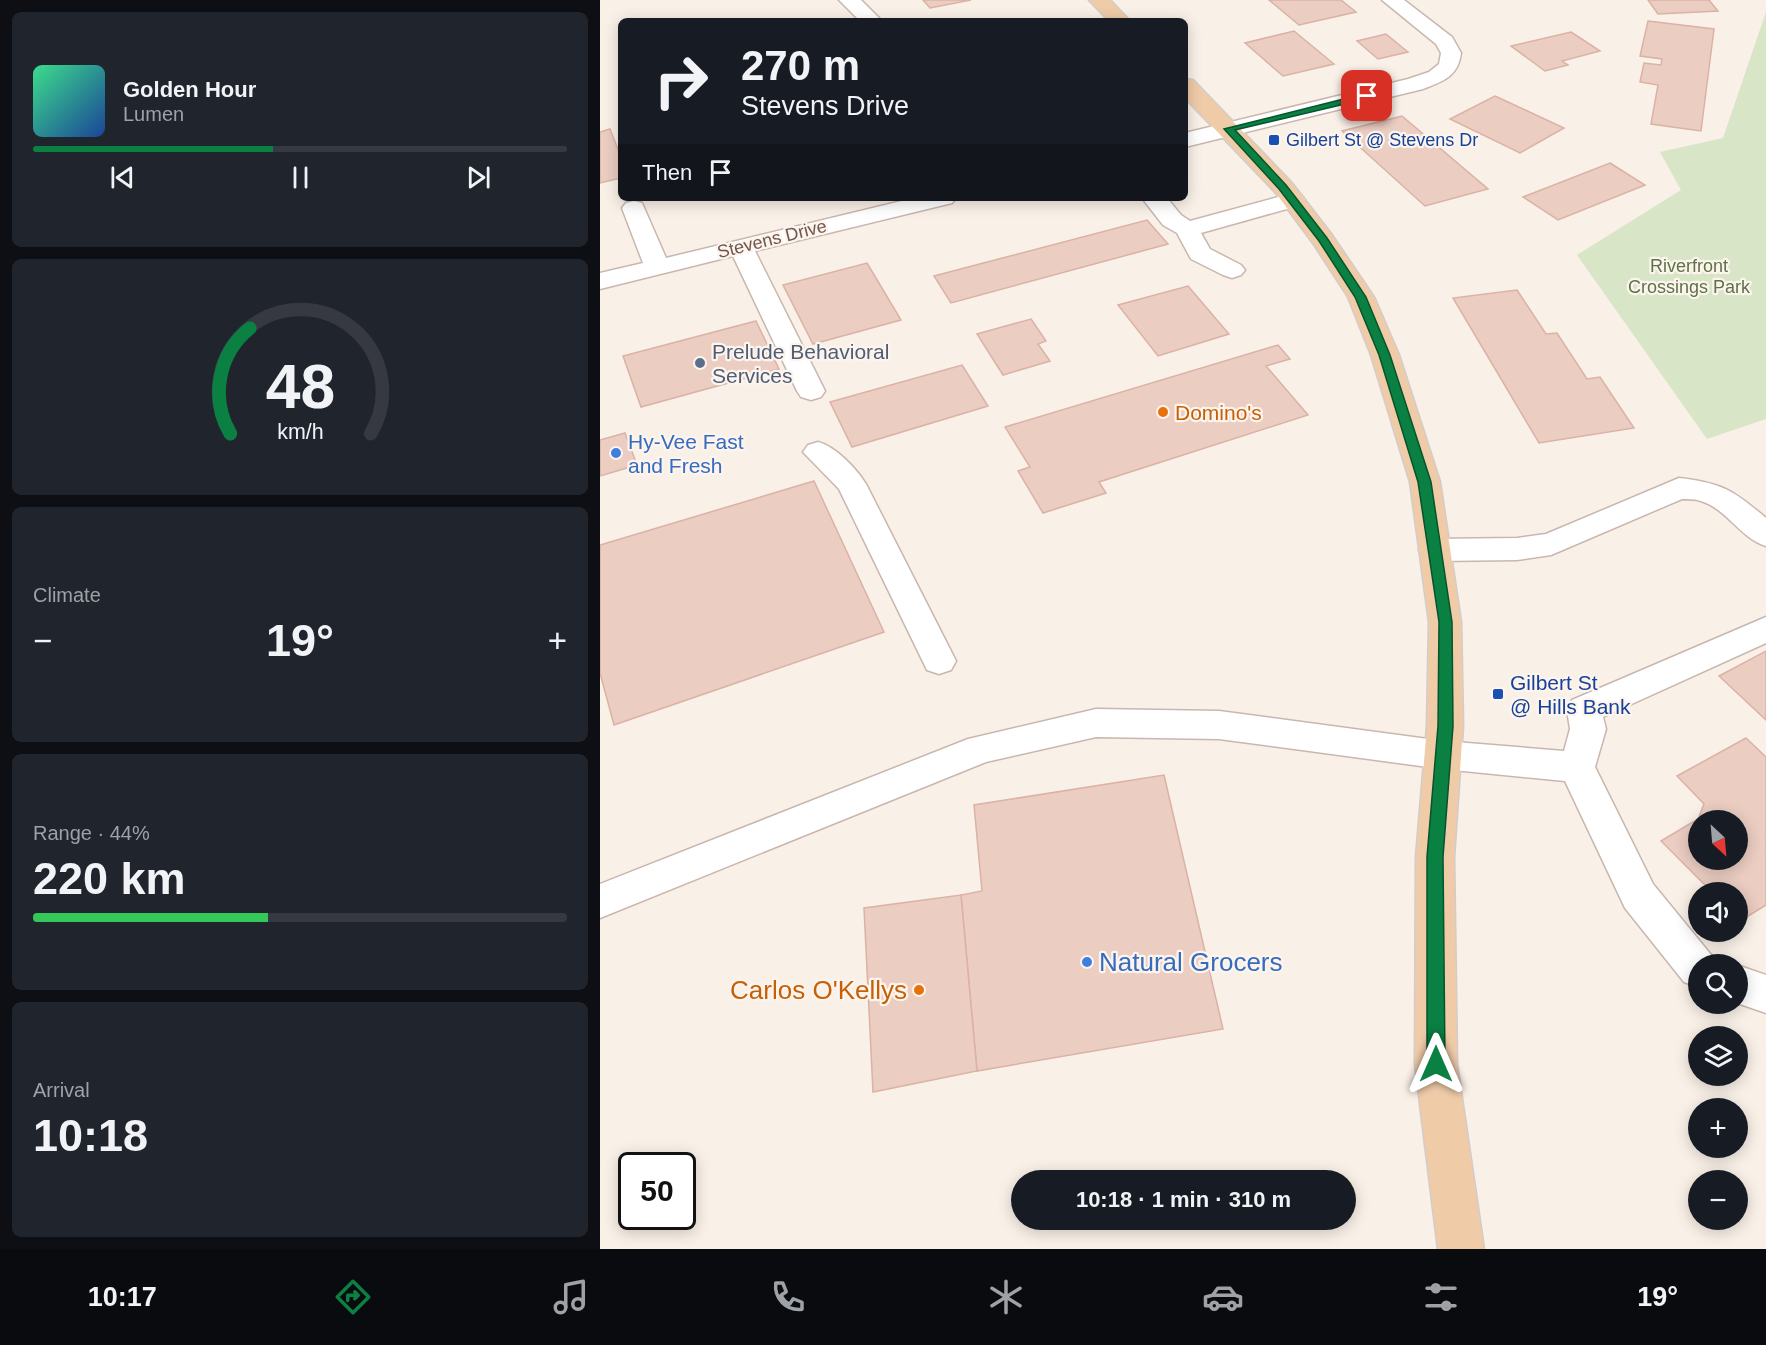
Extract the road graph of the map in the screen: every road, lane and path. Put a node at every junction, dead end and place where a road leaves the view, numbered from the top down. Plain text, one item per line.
1 (849, 0) edge
2 (1099, 0) edge
3 (1392, 0) edge
4 (869, 18) edge
5 (1117, 18) edge
6 (1188, 88) edge
7 (1229, 129) junction
8 (1188, 139) edge
9 (1293, 200) junction
10 (926, 201) edge
11 (1146, 201) edge
12 (634, 208) dead end
13 (1187, 229) junction
14 (741, 247) junction
15 (657, 267) junction
16 (1232, 270) dead end
17 (600, 281) edge
18 (812, 391) dead end
19 (818, 452) dead end
20 (1766, 535) edge
21 (1435, 550) junction
22 (1766, 629) edge
23 (939, 661) dead end
24 (1443, 755) junction
25 (1577, 767) junction
26 (600, 901) edge
27 (1688, 957) edge
28 (1748, 988) edge
29 (1766, 994) edge
30 (1461, 1249) edge

1 - 4 street
2 - 5 main road
3 - 7 street
6 - 7 main road
7 - 8 street
7 - 9 main road
9 - 13 street
9 - 21 main road
10 - 14 street, Stevens Drive
11 - 13 street
12 - 15 street
13 - 16 street
14 - 15 street, Stevens Drive
14 - 18 street
15 - 17 street, Stevens Drive
19 - 23 street
20 - 21 street
21 - 24 main road
22 - 25 street
24 - 25 street
24 - 26 street
24 - 30 main road
25 - 27 street
28 - 29 street

